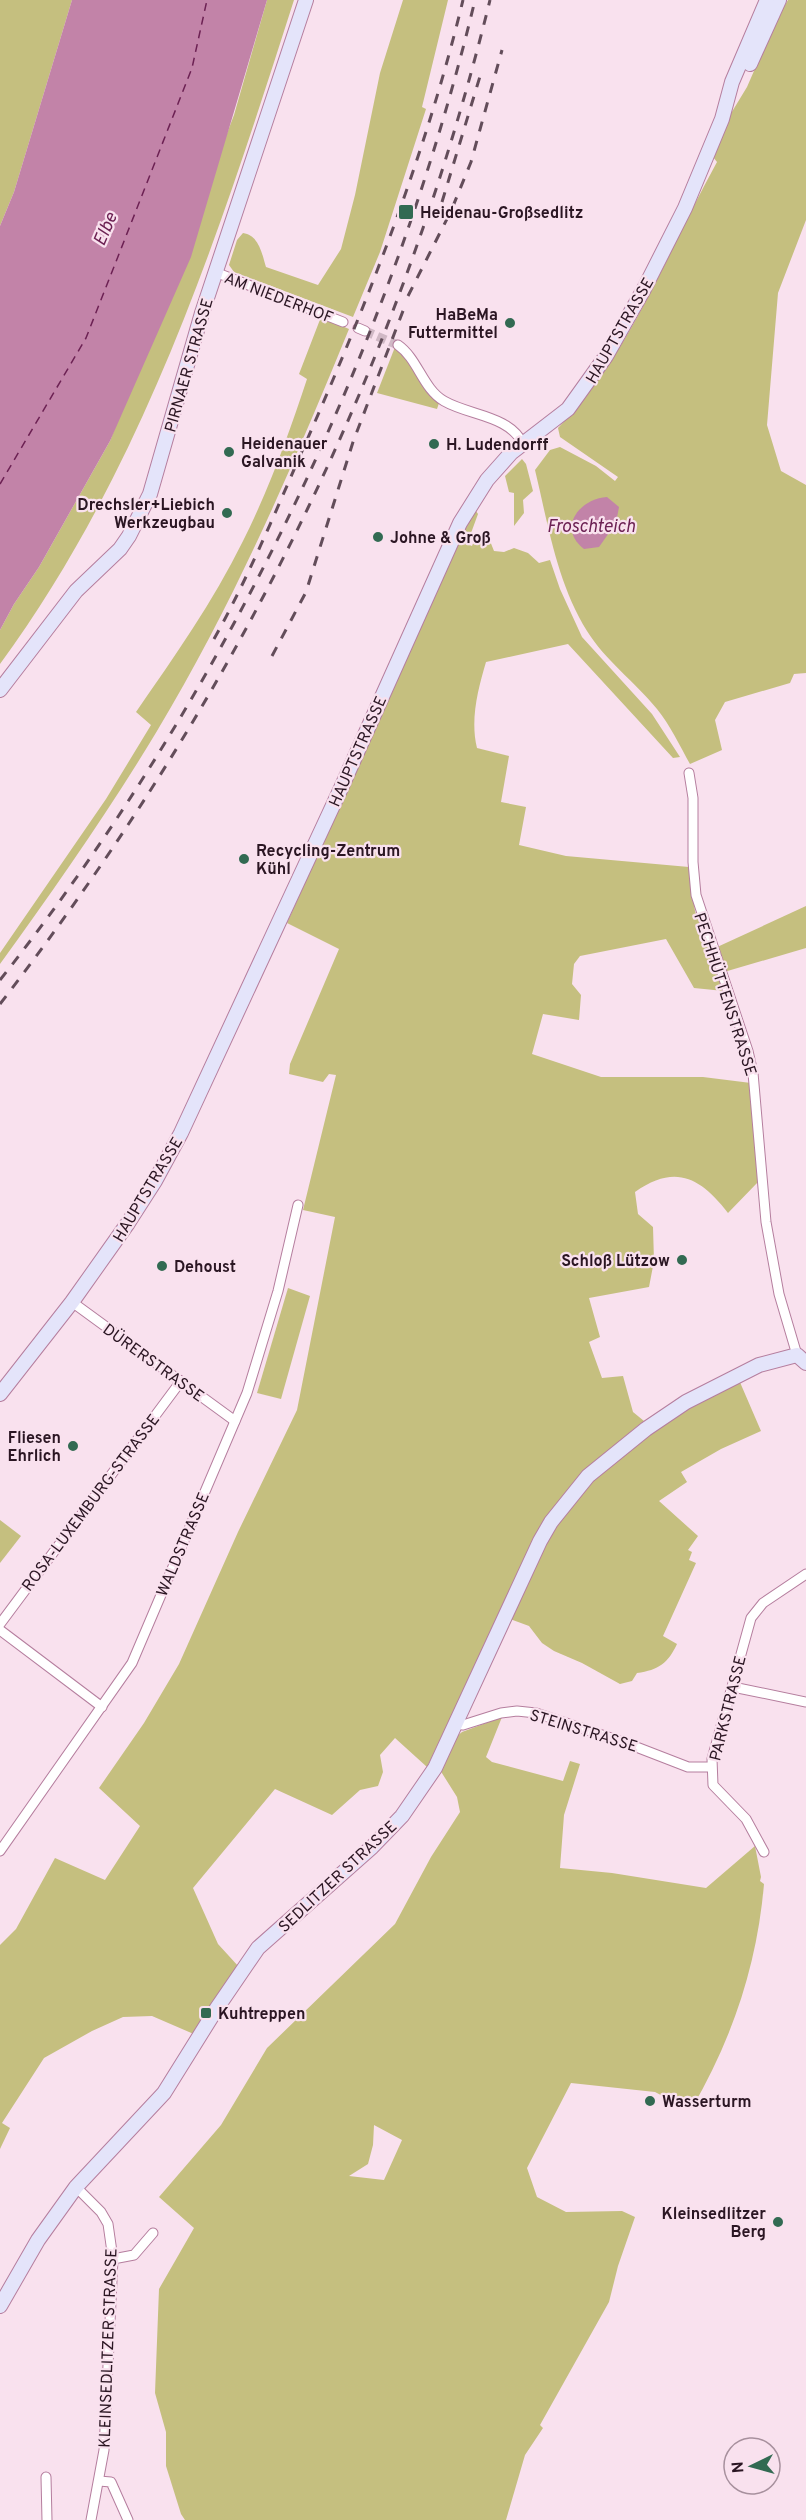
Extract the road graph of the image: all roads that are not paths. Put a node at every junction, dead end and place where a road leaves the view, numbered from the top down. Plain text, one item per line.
1 (306, 0) edge
2 (766, 0) edge
3 (779, 0) edge
4 (722, 119) junction
5 (215, 272) junction
6 (343, 322) dead end
7 (398, 345) tunnel mouth
8 (524, 444) junction
9 (0, 690) edge
10 (689, 773) dead end
11 (298, 1205) dead end
12 (72, 1302) junction
13 (802, 1359) edge
14 (181, 1381) junction
15 (0, 1394) edge
16 (235, 1422) junction
17 (806, 1574) edge
18 (0, 1624) edge
19 (0, 1630) edge
20 (733, 1687) junction
21 (806, 1702) edge
22 (102, 1707) junction
23 (455, 1724) junction
24 (711, 1767) junction
25 (0, 1851) edge
26 (764, 1852) dead end
27 (76, 2187) junction
28 (153, 2233) dead end
29 (113, 2259) junction
30 (0, 2306) edge
31 (46, 2477) dead end
32 (99, 2481) junction
33 (47, 2520) edge
34 (90, 2520) edge
35 (128, 2520) edge

1 - 5 street, PIRNAER STRASSE
2 - 4 street, HAUPTSTRASSE
3 - 4 street, HAUPTSTRASSE
4 - 8 street, HAUPTSTRASSE
5 - 6 street, AM NIEDERHOF
5 - 9 street, PIRNAER STRASSE
7 - 8 street
8 - 12 street, HAUPTSTRASSE
10 - 13 street, PECHHÜTTENSTRASSE
11 - 16 street, WALDSTRASSE
12 - 14 street, DÜRERSTRASSE
12 - 15 street, HAUPTSTRASSE
13 - 23 street, SEDLITZER STRASSE
14 - 16 street, DÜRERSTRASSE
14 - 18 street, ROSA-LUXEMBURG-STRASSE
16 - 22 street, WALDSTRASSE
17 - 20 street, PARKSTRASSE
19 - 22 street
20 - 21 street
20 - 24 street, PARKSTRASSE
22 - 25 street, WALDSTRASSE
23 - 24 street, STEINSTRASSE
23 - 27 street, SEDLITZER STRASSE
24 - 26 street, PARKSTRASSE
27 - 29 street, KLEINSEDLITZER STRASSE
27 - 30 street, SEDLITZER STRASSE
28 - 29 street
29 - 32 street, KLEINSEDLITZER STRASSE
31 - 33 street
32 - 34 street, KLEINSEDLITZER STRASSE
32 - 35 street

